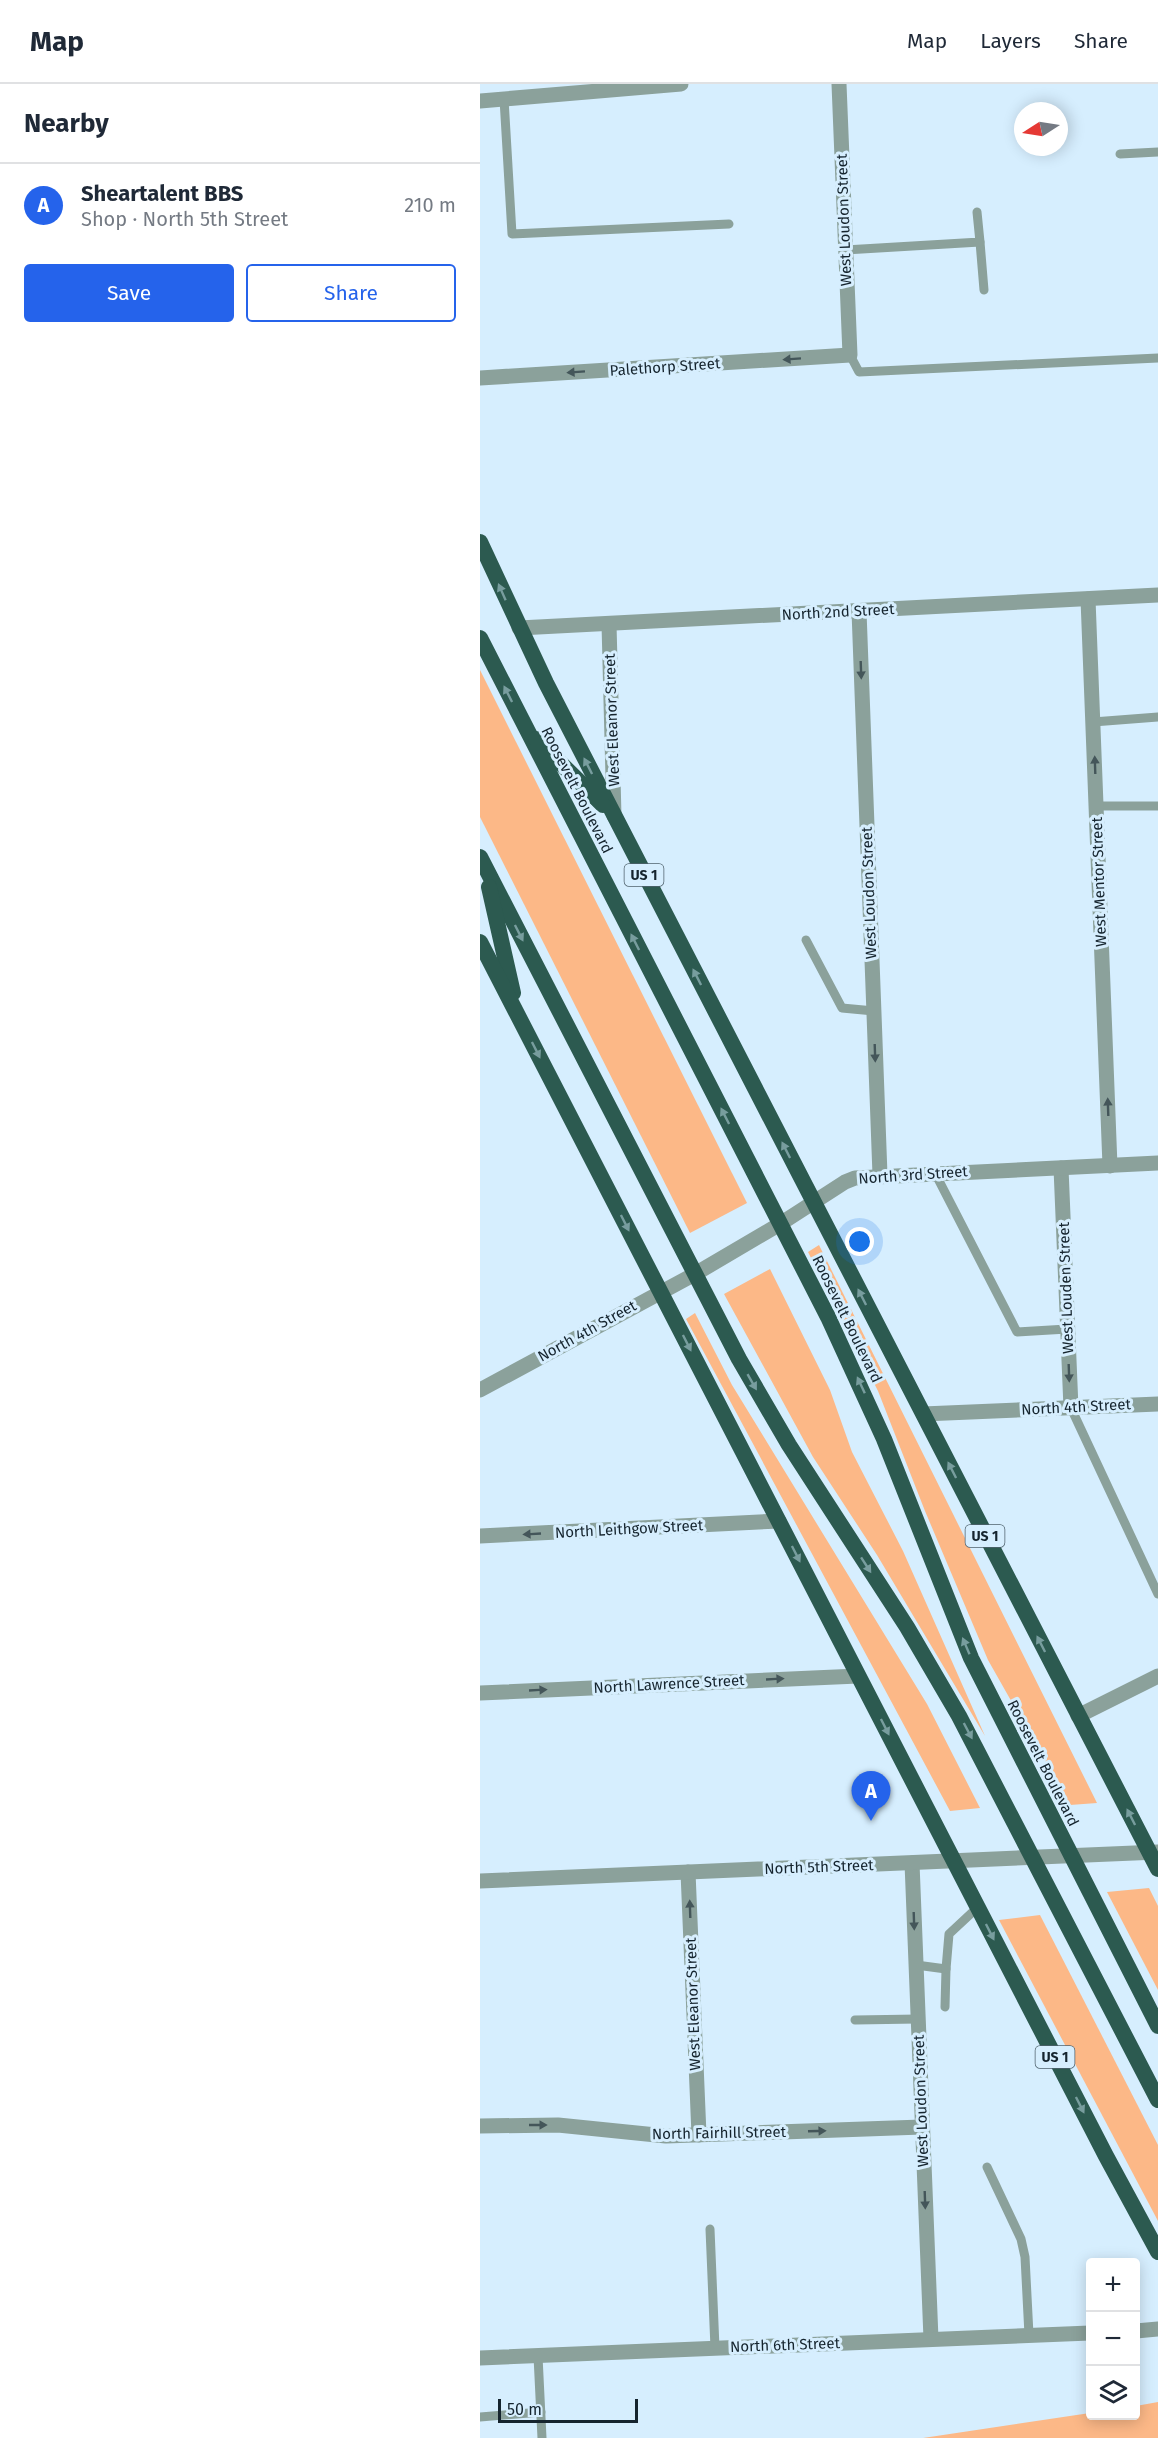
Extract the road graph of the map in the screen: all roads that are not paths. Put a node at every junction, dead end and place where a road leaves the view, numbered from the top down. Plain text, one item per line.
1 (681, 84) edge
2 (838, 84) edge
3 (504, 99) junction
4 (480, 101) edge
5 (1158, 152) edge
6 (1120, 154) dead end
7 (977, 212) dead end
8 (729, 224) dead end
9 (980, 242) junction
10 (845, 250) junction
11 (984, 290) dead end
12 (850, 355) junction
13 (1158, 358) edge
14 (480, 378) edge
15 (481, 543) edge
16 (1158, 595) edge
17 (1088, 598) junction
18 (859, 611) junction
19 (609, 624) junction
20 (519, 628) junction
21 (480, 638) edge
22 (1158, 717) edge
23 (1093, 722) junction
24 (525, 729) junction
25 (1096, 806) junction
26 (1158, 806) edge
27 (614, 816) junction
28 (482, 860) edge
29 (806, 940) dead end
30 (480, 942) edge
31 (874, 1011) junction
32 (519, 1017) junction
33 (1158, 1163) edge
34 (1110, 1166) junction
35 (1060, 1168) junction
36 (935, 1173) junction
37 (880, 1175) junction
38 (813, 1202) junction
39 (780, 1224) junction
40 (695, 1274) junction
41 (660, 1291) junction
42 (1067, 1329) junction
43 (480, 1390) edge
44 (1158, 1404) edge
45 (1071, 1408) junction
46 (923, 1414) junction
47 (779, 1521) junction
48 (480, 1536) edge
49 (1158, 1594) edge
50 (858, 1676) junction
51 (1158, 1676) edge
52 (480, 1693) edge
53 (1078, 1716) junction
54 (1154, 1852) edge
55 (954, 1861) junction
56 (912, 1863) junction
57 (1158, 1869) edge
58 (688, 1872) junction
59 (480, 1881) edge
60 (978, 1907) junction
61 (916, 1965) junction
62 (946, 1969) junction
63 (945, 2007) dead end
64 (918, 2019) junction
65 (855, 2020) dead end
66 (1158, 2026) edge
67 (1158, 2100) edge
68 (480, 2126) edge
69 (922, 2127) junction
70 (699, 2135) junction
71 (987, 2166) dead end
72 (710, 2229) dead end
73 (1158, 2252) edge
74 (1158, 2329) edge
75 (1140, 2331) edge
76 (1086, 2332) edge
77 (1029, 2335) junction
78 (931, 2339) junction
79 (715, 2348) junction
80 (538, 2356) junction
81 (480, 2358) edge
82 (541, 2412) junction
83 (480, 2417) edge
84 (542, 2438) edge

1 - 3 street
2 - 10 street, West Loudon Street
3 - 4 street
3 - 8 lane
5 - 6 lane
7 - 9 lane
9 - 10 lane
9 - 11 lane
10 - 12 street, West Loudon Street
12 - 13 lane
12 -> 14 street, Palethorp Street
20 -> 15 highway, Roosevelt Boulevard / US 1
16 - 17 street, North 2nd Street
17 - 18 street, North 2nd Street
17 - 23 street, West Mentor Street
18 - 19 street, North 2nd Street
18 -> 31 street, West Loudon Street
19 - 20 street, North 2nd Street
19 - 27 street, West Eleanor Street
27 -> 20 highway, Roosevelt Boulevard / US 1
24 -> 21 highway, Roosevelt Boulevard / US 1
22 - 23 lane
25 -> 23 street, West Mentor Street
24 - 27 highway
39 -> 24 highway, Roosevelt Boulevard / US 1
25 - 26 lane
34 -> 25 street, West Mentor Street
38 -> 27 highway, Roosevelt Boulevard / US 1
28 - 32 highway
28 -> 40 highway
29 - 31 lane
30 - 32 highway, US 1
31 -> 37 street, West Loudon Street
32 -> 41 highway, US 1
33 - 34 street, North 3rd Street
34 - 35 street, North 3rd Street
35 - 36 street, North 3rd Street
35 - 42 street, West Louden Street
36 - 37 street, North 3rd Street
36 - 42 lane
37 - 38 street, North 3rd Street
38 - 39 street, North 3rd Street
46 -> 38 highway, Roosevelt Boulevard / US 1
39 - 40 street, North 3rd Street
66 -> 39 highway, Roosevelt Boulevard / US 1
40 - 41 street, North 4th Street
40 -> 67 highway
41 - 43 street, North 4th Street
41 -> 47 highway, US 1
42 -> 45 street, West Louden Street
44 - 45 street, North 4th Street
45 - 46 street, North 4th Street
45 - 49 lane
53 -> 46 highway, Roosevelt Boulevard / US 1
47 -> 48 street, North Leithgow Street
47 -> 50 highway, US 1
52 -> 50 street, North Lawrence Street
50 -> 55 highway, US 1
51 - 53 street
54 -> 53 highway, Roosevelt Boulevard / US 1
54 - 55 street, North 5th Street
54 - 57 highway, Roosevelt Boulevard / US 1
55 - 56 street, North 5th Street
55 - 60 highway, US 1
56 - 58 street, North 5th Street
56 -> 61 street, West Loudon Street
58 - 59 street, North 5th Street
70 -> 58 street, West Eleanor Street
60 - 62 lane
60 -> 73 highway, US 1
61 - 62 lane
61 - 64 street, West Loudon Street
62 - 63 lane
64 - 65 lane
64 - 69 street, West Loudon Street
68 -> 70 street, North Fairhill Street
70 -> 69 street, North Fairhill Street
69 -> 78 street, West Loudon Street
71 - 77 lane
72 - 79 lane
74 - 75 street
76 - 77 street, North 6th Street
77 - 78 street, North 6th Street
78 - 79 street, North 6th Street
79 - 80 street, North 6th Street
80 - 81 street, North 6th Street
80 - 82 lane
82 - 83 lane
82 - 84 lane

